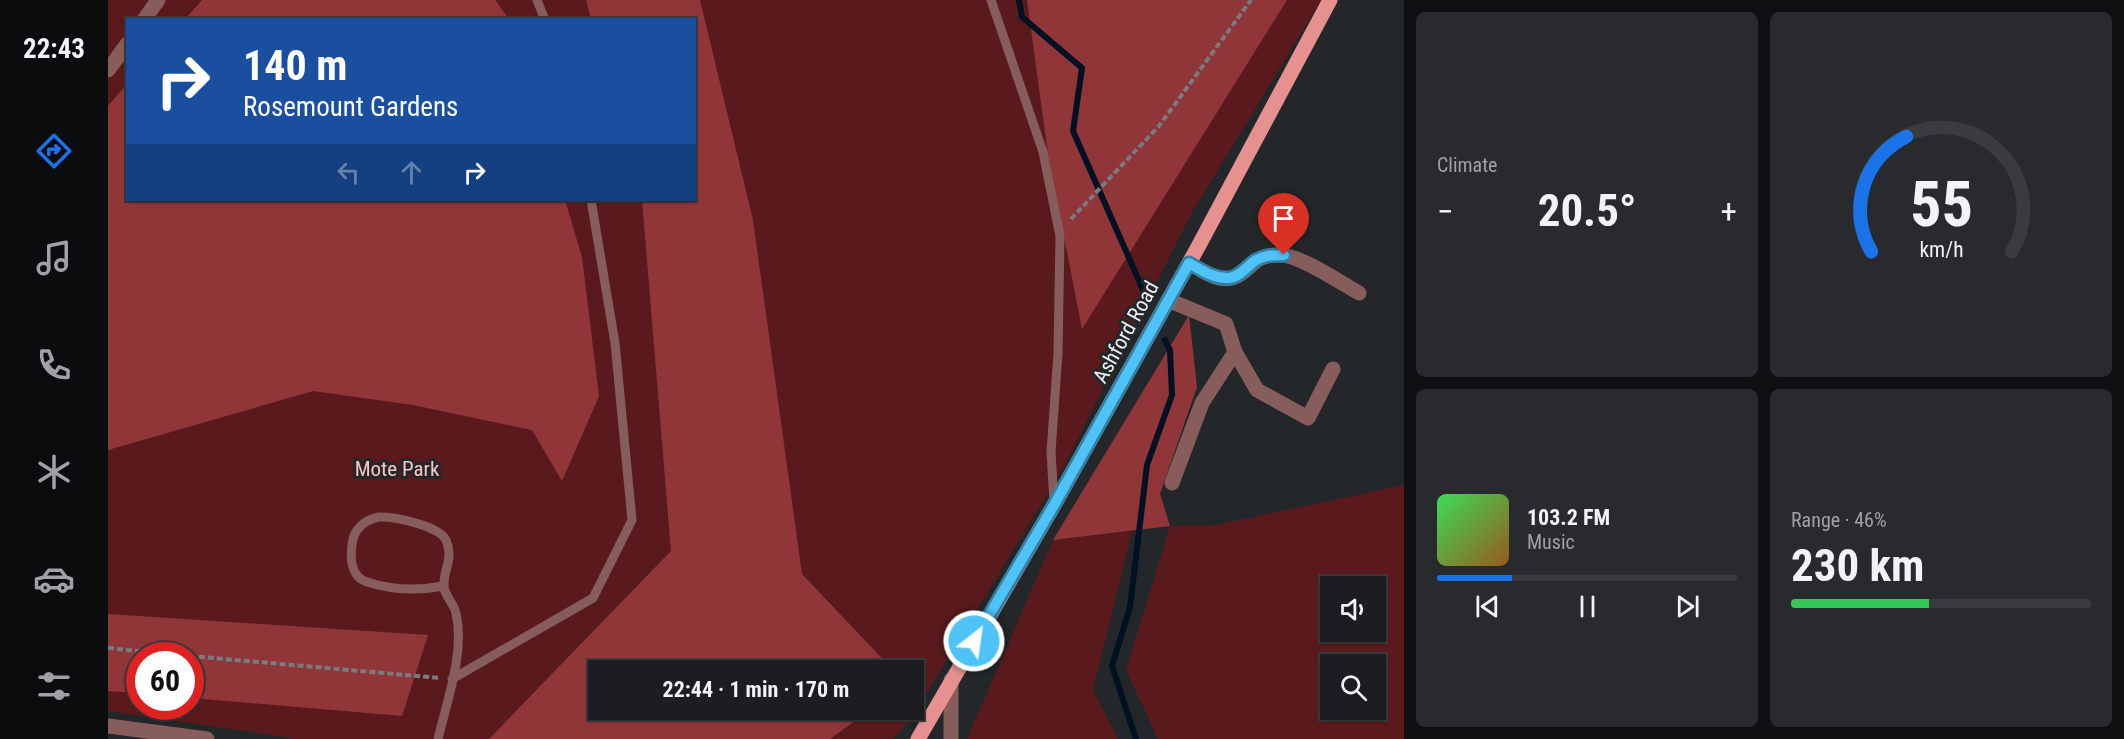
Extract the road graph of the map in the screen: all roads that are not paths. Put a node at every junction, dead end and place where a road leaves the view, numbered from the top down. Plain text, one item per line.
1 (159, 0) edge
2 (537, 0) edge
3 (991, 0) edge
4 (1330, 0) edge
5 (146, 18) edge
6 (545, 18) edge
7 (126, 46) edge
8 (108, 70) edge
9 (591, 201) edge
10 (1189, 263) junction
11 (1359, 293) dead end
12 (1168, 300) junction
13 (1235, 352) junction
14 (1333, 369) dead end
15 (1172, 483) dead end
16 (1054, 505) junction
17 (443, 586) junction
18 (452, 679) junction
19 (951, 680) junction
20 (108, 726) edge
21 (207, 739) edge
22 (438, 739) edge
23 (918, 739) edge
24 (951, 739) edge

1 - 5 street
2 - 6 lane
3 - 16 lane
4 - 10 main road, Ashford Road
7 - 8 street
9 - 18 lane
10 - 11 street
10 - 12 main road, Ashford Road
12 - 13 street
12 - 16 main road, Ashford Road
13 - 14 street
13 - 15 street
16 - 19 main road, Ashford Road
17 - 17 lane
17 - 18 lane
18 - 22 lane
19 - 23 main road, Ashford Road
19 - 24 street
20 - 21 street

